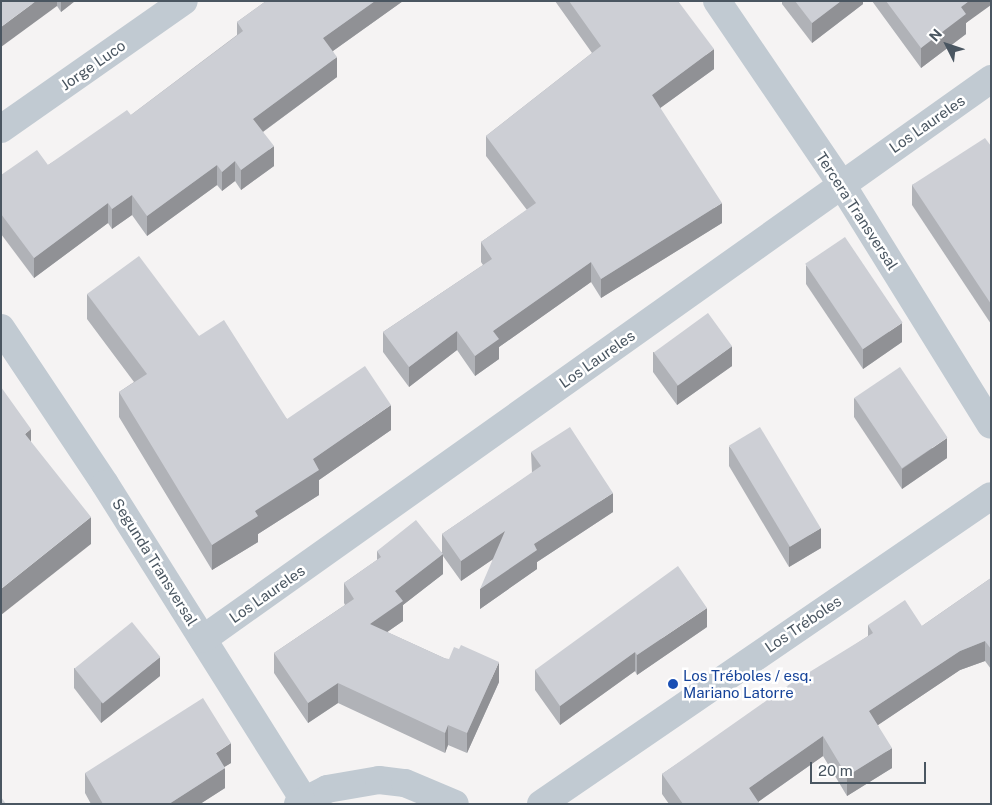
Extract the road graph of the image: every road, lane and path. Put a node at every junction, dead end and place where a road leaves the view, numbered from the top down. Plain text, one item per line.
1 (184, 1) edge
2 (717, 1) edge
3 (991, 79) edge
4 (1, 129) edge
5 (842, 185) junction
6 (1, 328) edge
7 (991, 425) edge
8 (991, 496) edge
9 (203, 639) junction
10 (301, 802) edge
11 (455, 804) edge
12 (541, 804) edge

1 - 4 street, Jorge Luco
2 - 5 street, Tercera Transversal
3 - 5 street, Los Laureles
5 - 7 street, Tercera Transversal
5 - 9 street, Los Laureles
6 - 9 street, Segunda Transversal
8 - 12 street, Los Tréboles
9 - 10 street, Segunda Transversal
10 - 11 street

